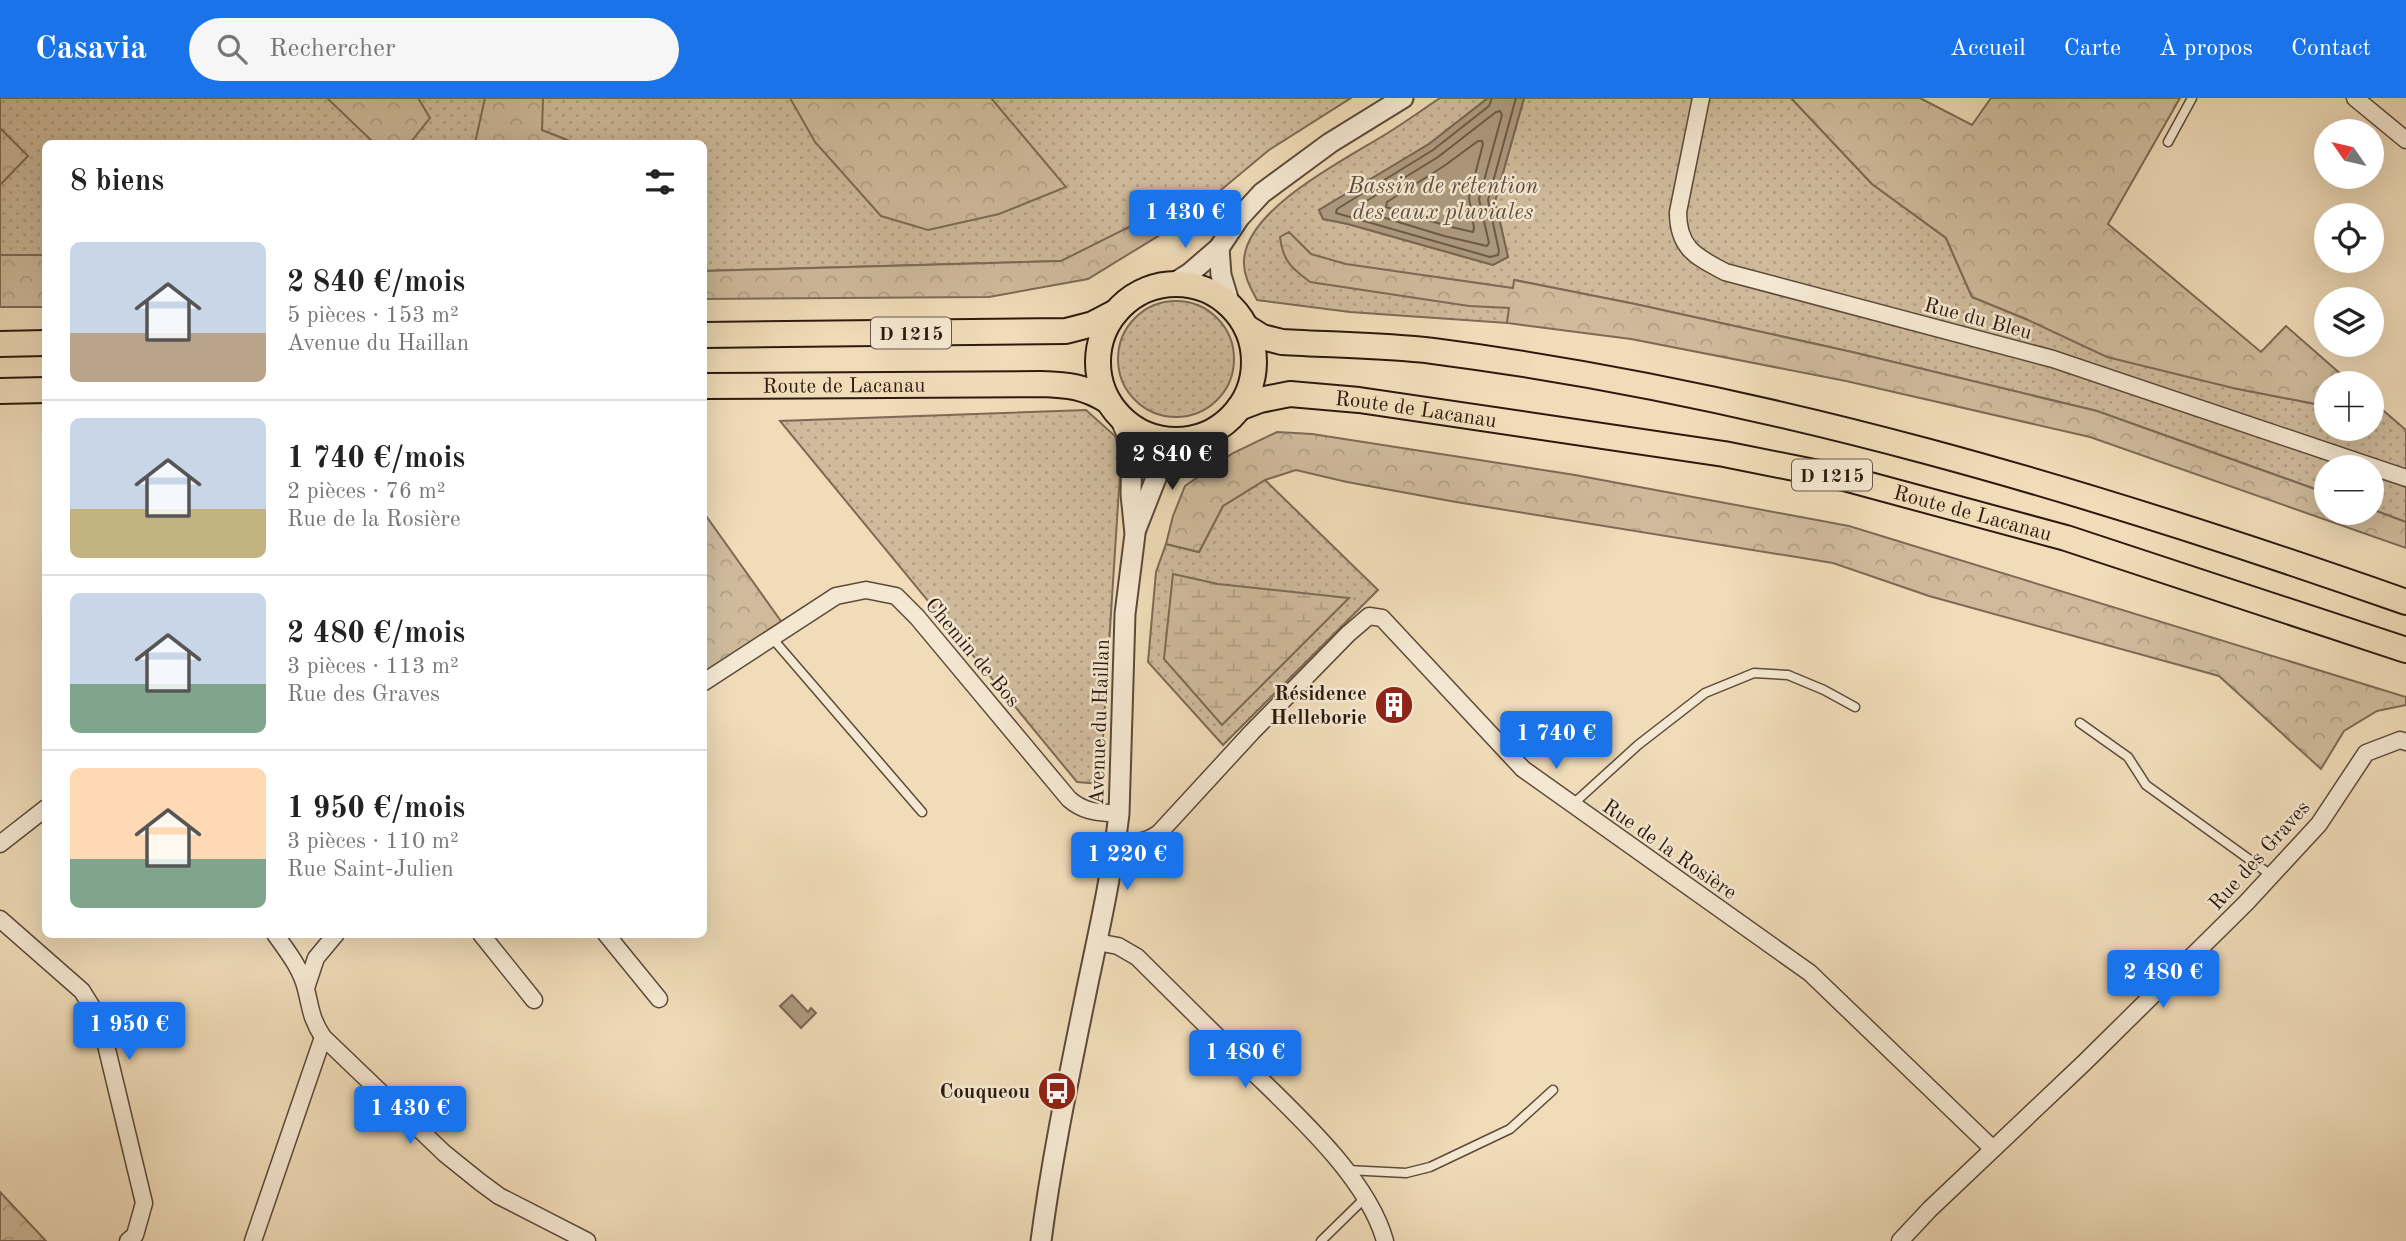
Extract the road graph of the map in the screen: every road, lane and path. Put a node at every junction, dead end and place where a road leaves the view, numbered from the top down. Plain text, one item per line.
1 (1403, 98) edge
2 (1701, 98) edge
3 (2192, 98) edge
4 (2355, 98) edge
5 (2406, 140) edge
6 (2168, 142) dead end
7 (1219, 248) junction
8 (1174, 283) junction
9 (1230, 305) junction
10 (1116, 312) junction
11 (1246, 327) junction
12 (707, 335) edge
13 (42, 343) edge
14 (0, 344) edge
15 (707, 386) edge
16 (42, 390) edge
17 (0, 391) edge
18 (1114, 408) junction
19 (1239, 408) junction
20 (1195, 438) junction
21 (2406, 478) edge
22 (1135, 534) junction
23 (2406, 601) edge
24 (772, 638) junction
25 (2406, 650) edge
26 (707, 680) edge
27 (1855, 707) dead end
28 (2080, 723) dead end
29 (2406, 742) edge
30 (1572, 805) junction
31 (42, 811) edge
32 (922, 812) dead end
33 (1119, 814) junction
34 (0, 844) edge
35 (1115, 844) junction
36 (2272, 875) junction
37 (0, 919) edge
38 (278, 938) edge
39 (333, 938) edge
40 (484, 938) edge
41 (609, 938) edge
42 (1097, 942) junction
43 (306, 988) junction
44 (659, 999) dead end
45 (534, 1000) dead end
46 (323, 1037) junction
47 (1553, 1090) dead end
48 (1993, 1149) junction
49 (1344, 1170) junction
50 (1366, 1197) junction
51 (128, 1241) edge
52 (253, 1241) edge
53 (587, 1241) edge
54 (1041, 1241) edge
55 (1321, 1241) edge
56 (1385, 1241) edge
57 (1900, 1241) edge

1 - 7 street
2 - 21 street, Rue du Bleu
3 - 6 lane
4 - 5 street
7 - 8 street
7 - 9 street
8 - 9 main road
8 - 10 main road
9 - 11 main road
10 - 12 main road, D 1215
10 - 18 main road
11 - 19 main road
11 - 23 main road, D 1215
13 - 14 main road
15 - 18 main road, Route de Lacanau
16 - 17 main road
18 - 20 main road
18 - 22 street, Avenue du Haillan
19 - 20 main road
19 - 25 main road, Route de Lacanau / D 1215
20 - 22 street, Avenue du Haillan
22 - 33 street, Avenue du Haillan
24 - 26 street, Chemin de Bos
24 - 32 lane
24 - 33 street, Chemin de Bos
27 - 30 lane
28 - 36 lane
29 - 36 street, Rue des Graves
30 - 35 street, Rue de la Rosière
30 - 48 street, Rue de la Rosière
31 - 34 street
33 - 35 street, Avenue du Haillan
35 - 42 street, Avenue du Haillan
36 - 48 street, Rue des Graves
37 - 51 street
38 - 43 street
39 - 43 street
40 - 45 street
41 - 44 street
42 - 49 street
42 - 54 street, Avenue du Haillan
43 - 46 street
46 - 52 street
46 - 53 street
47 - 49 lane
48 - 57 street, Rue des Graves
49 - 50 street
50 - 55 lane
50 - 56 street

